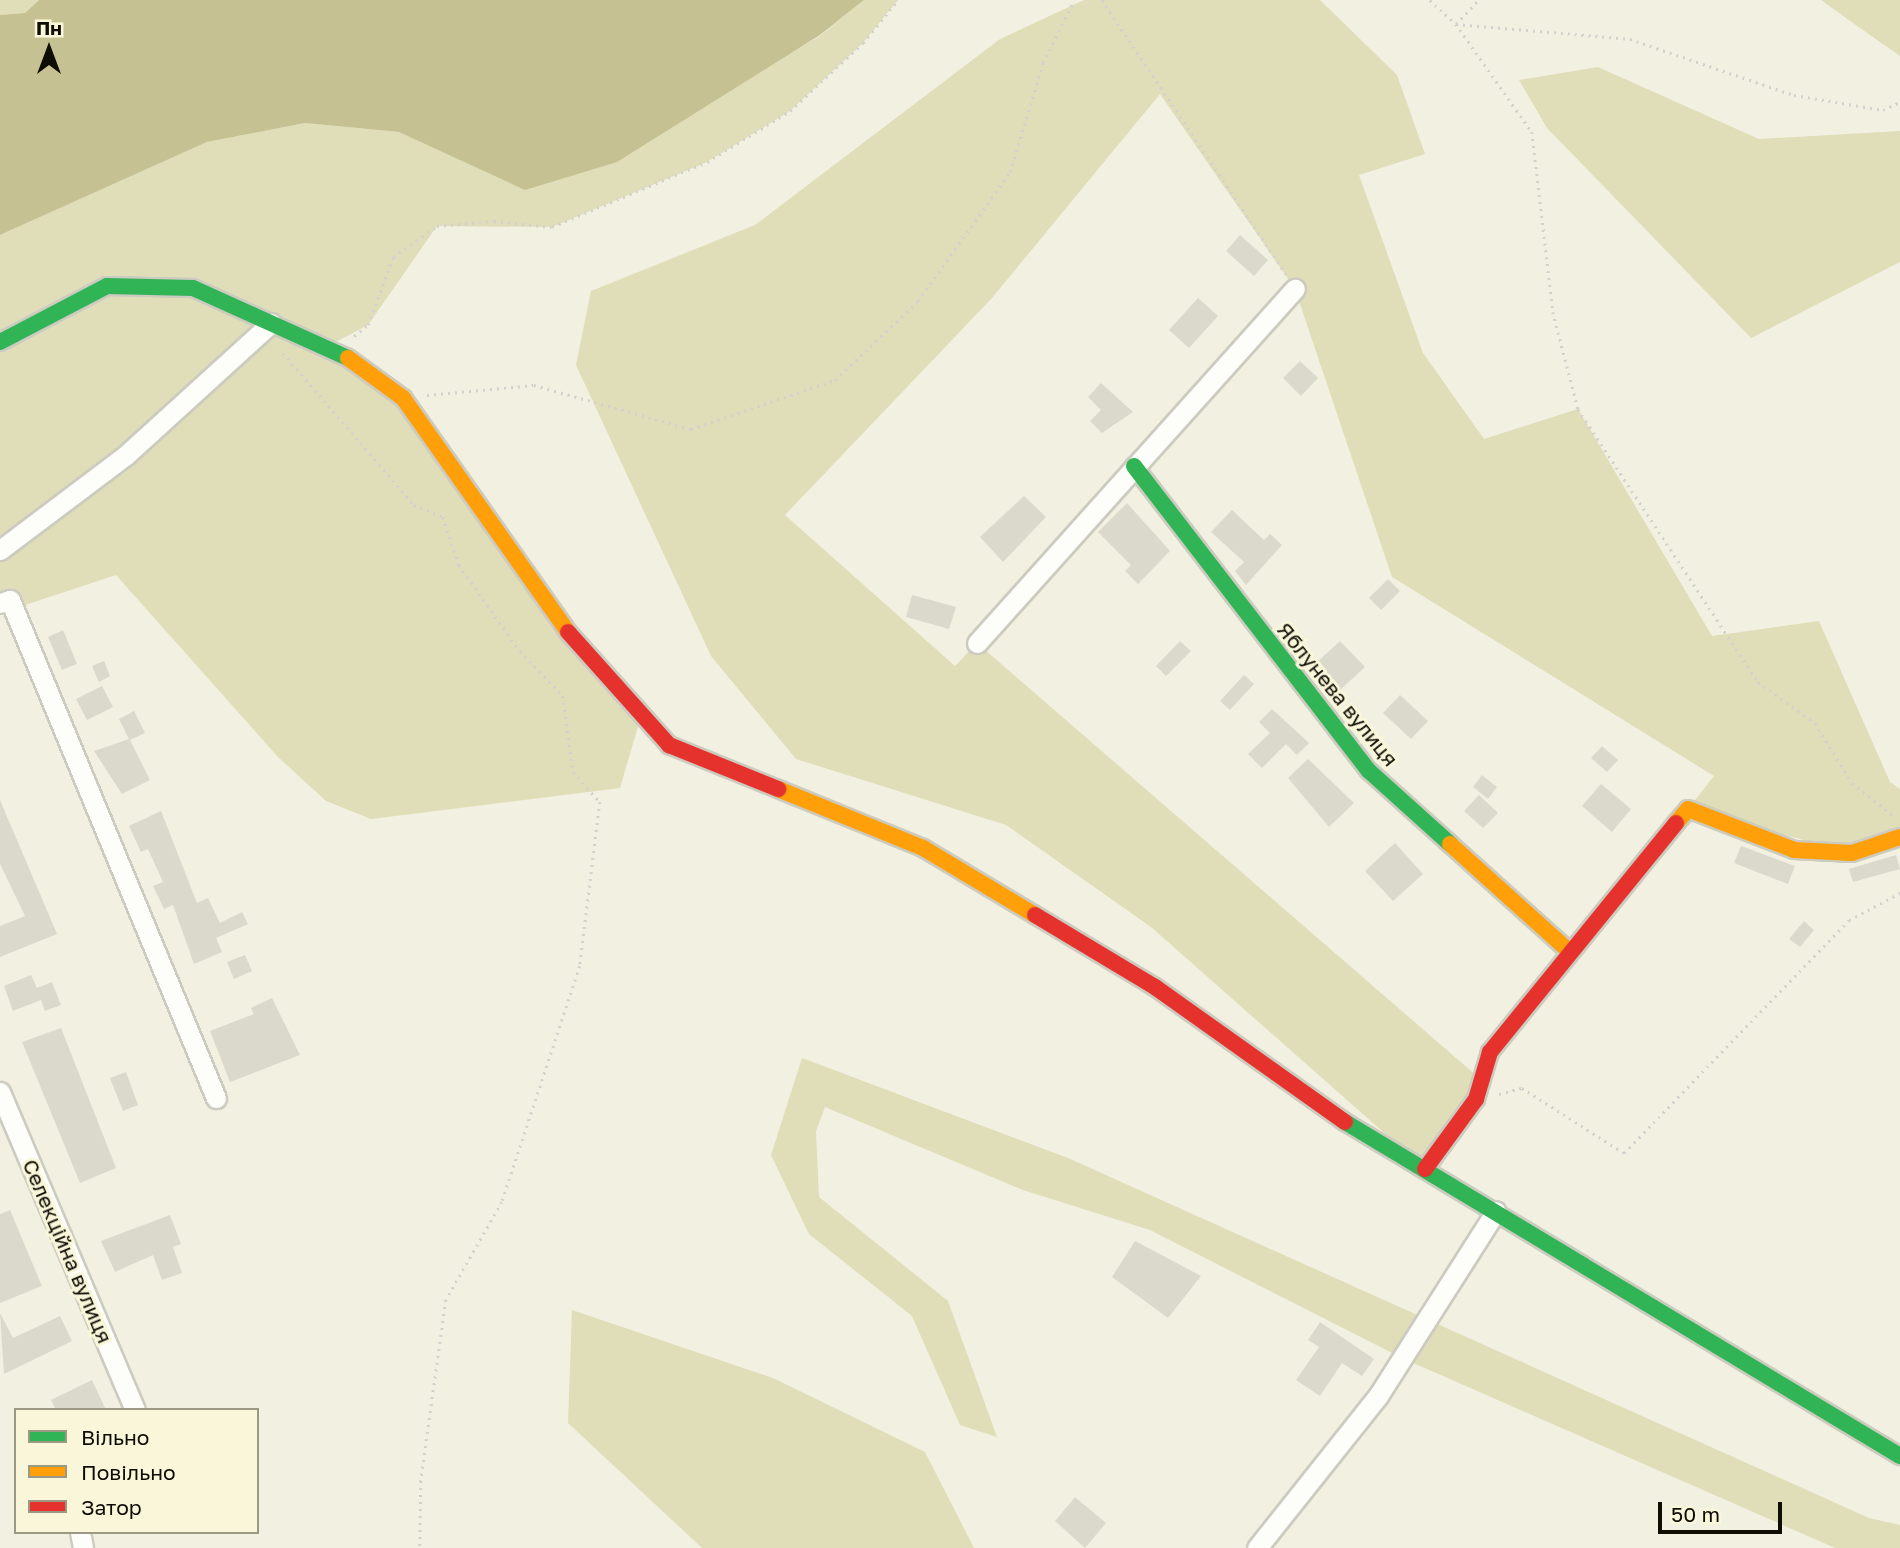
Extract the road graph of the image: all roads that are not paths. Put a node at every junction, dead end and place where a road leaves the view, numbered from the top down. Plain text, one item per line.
1 (1295, 289) road end
2 (269, 325) junction
3 (0, 342) edge
4 (1134, 466) junction
5 (0, 550) edge
6 (0, 603) edge
7 (977, 643) dead end
8 (1900, 837) edge
9 (1569, 951) junction
10 (0, 1092) edge
11 (216, 1098) dead end
12 (1425, 1169) junction
13 (1496, 1211) junction
14 (134, 1408) edge
15 (1900, 1456) edge
16 (1257, 1548) edge

1 - 4 street
2 - 3 street
2 - 5 street
2 - 12 street
4 - 7 street
4 - 9 street, Яблунева вулиця
6 - 11 street
8 - 9 street
9 - 12 street
10 - 14 street, Селекційна вулиця
12 - 13 street
13 - 15 street
13 - 16 street

